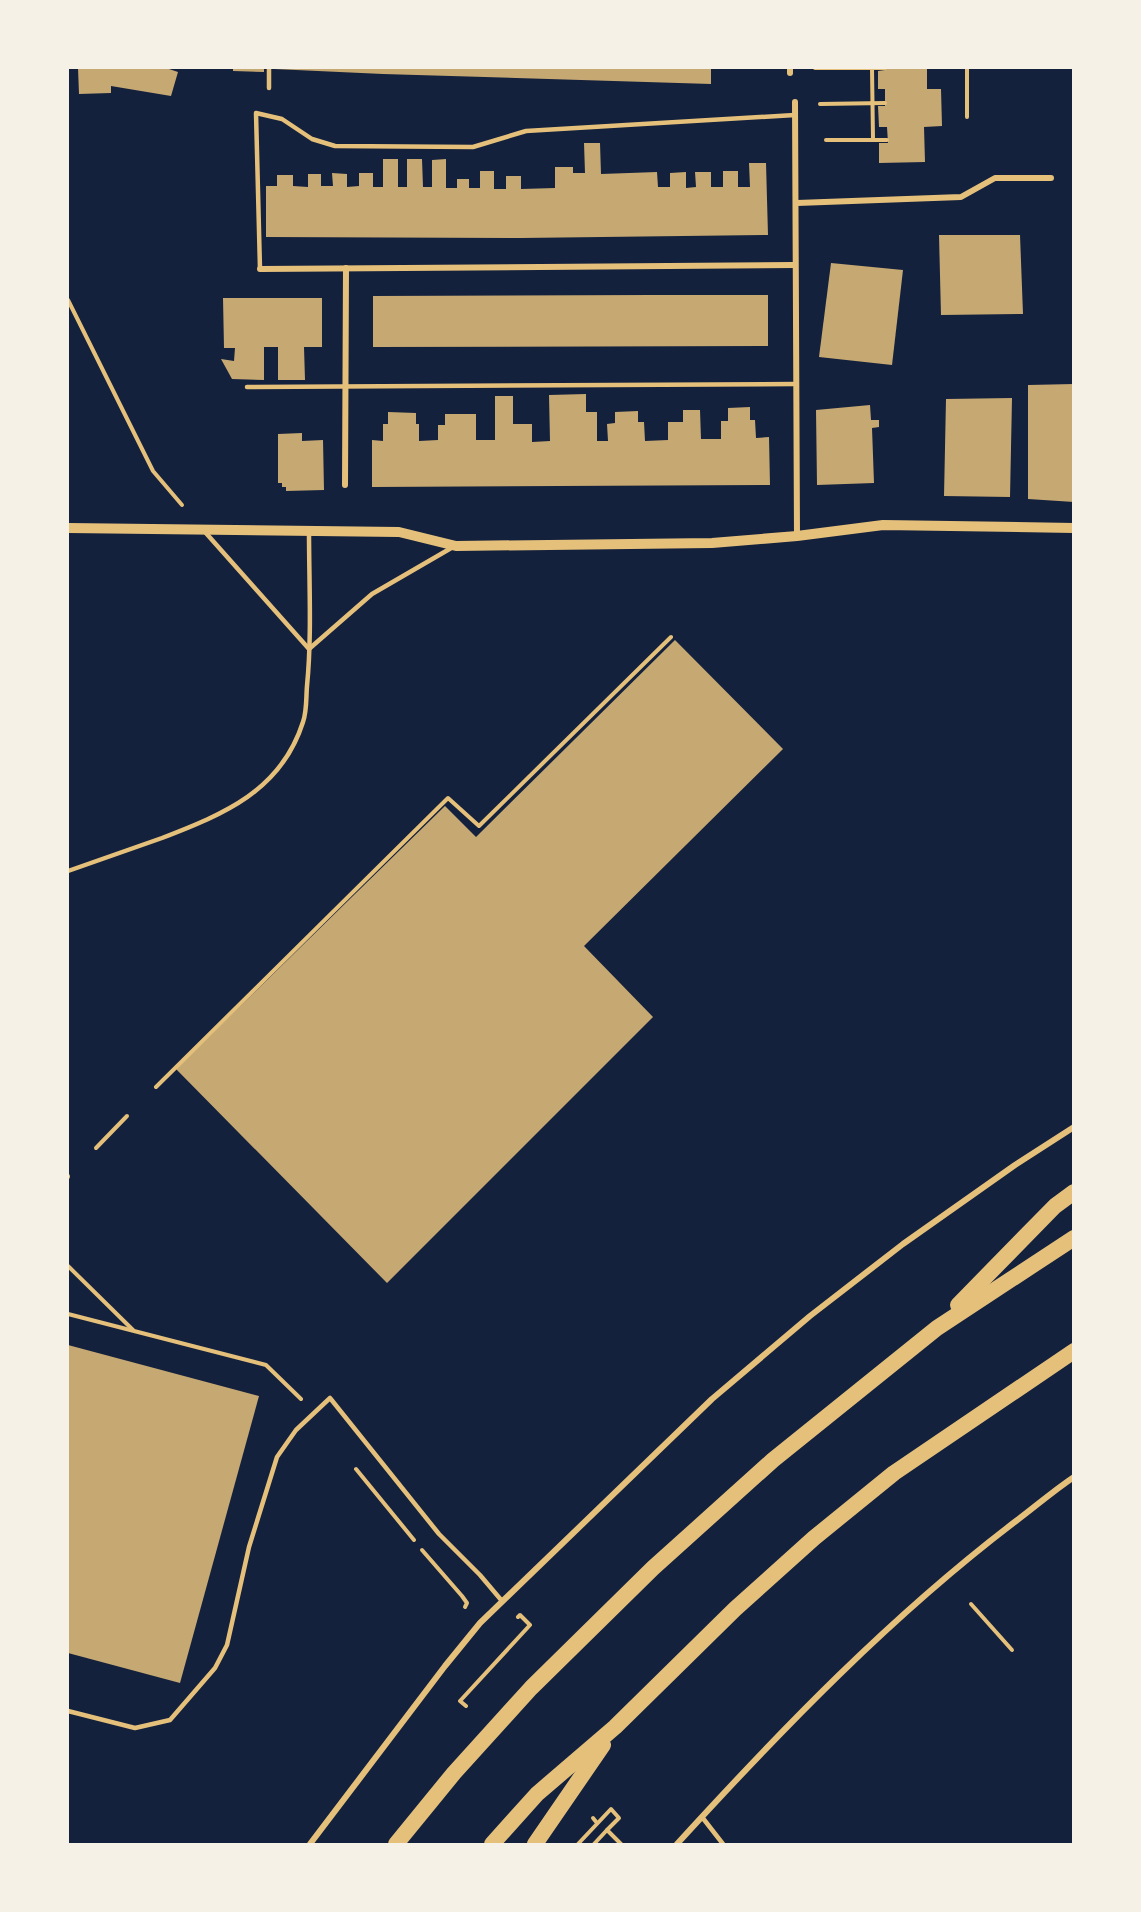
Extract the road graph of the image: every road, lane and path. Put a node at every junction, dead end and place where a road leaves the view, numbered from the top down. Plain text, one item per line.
1 (270, 68) edge
2 (815, 68) edge
3 (872, 68) edge
4 (968, 68) edge
5 (885, 69) edge
6 (269, 88) dead end
7 (795, 102) dead end
8 (873, 103) junction
9 (885, 103) dead end
10 (820, 104) dead end
11 (795, 115) junction
12 (967, 117) dead end
13 (873, 139) junction
14 (826, 140) dead end
15 (887, 140) dead end
16 (1051, 178) dead end
17 (797, 203) junction
18 (794, 265) junction
19 (345, 268) junction
20 (260, 269) joint
21 (68, 300) edge
22 (795, 384) junction
23 (248, 387) dead end
24 (346, 387) junction
25 (345, 485) dead end
26 (184, 508) dead end
27 (68, 528) edge
28 (1074, 528) edge
29 (202, 530) junction
30 (309, 531) junction
31 (797, 536) junction
32 (456, 546) junction
33 (670, 637) dead end
34 (309, 649) junction
35 (68, 871) edge
36 (156, 1087) dead end
37 (127, 1116) dead end
38 (1074, 1127) edge
39 (96, 1148) dead end
40 (1074, 1192) edge
41 (1074, 1238) edge
42 (68, 1266) edge
43 (68, 1314) edge
44 (937, 1328) junction
45 (134, 1331) junction
46 (1074, 1351) edge
47 (289, 1387) dead end
48 (1074, 1477) edge
49 (462, 1596) dead end
50 (502, 1601) junction
51 (971, 1604) dead end
52 (465, 1608) dead end
53 (512, 1623) dead end
54 (1012, 1650) dead end
55 (466, 1706) dead end
56 (68, 1711) edge
57 (615, 1727) junction
58 (702, 1817) junction
59 (593, 1818) dead end
60 (597, 1823) junction
61 (607, 1830) junction
62 (310, 1845) edge
63 (396, 1845) edge
64 (492, 1845) edge
65 (535, 1845) edge
66 (578, 1845) edge
67 (594, 1845) edge
68 (621, 1845) edge
69 (677, 1845) edge
70 (723, 1845) edge

1 - 6 lane
2 - 3 path
3 - 5 path
3 - 8 path
4 - 12 path
7 - 11 street
8 - 9 path
8 - 10 path
8 - 13 path
11 - 17 street
11 - 20 lane
13 - 14 path
13 - 15 path
16 - 17 street
17 - 18 street
18 - 19 street
18 - 22 street
19 - 20 street
19 - 24 street
21 - 26 path
22 - 24 lane
22 - 31 street
23 - 24 lane
24 - 25 street
27 - 29 street
28 - 31 street
29 - 30 street
29 - 34 lane
30 - 32 street
30 - 34 lane
31 - 32 street
32 - 34 lane
33 - 36 path
34 - 35 lane
37 - 39 path
38 - 50 street
40 - 44 highway
41 - 44 highway
42 - 45 path
43 - 45 path
44 - 63 highway
45 - 47 path
46 - 57 highway
48 - 58 street
49 - 52 path
50 - 56 lane
50 - 62 street
51 - 54 path
53 - 55 path
57 - 64 highway
57 - 65 highway
58 - 69 street
58 - 70 lane
59 - 60 path
60 - 61 path
60 - 66 path
61 - 67 path
61 - 68 path

